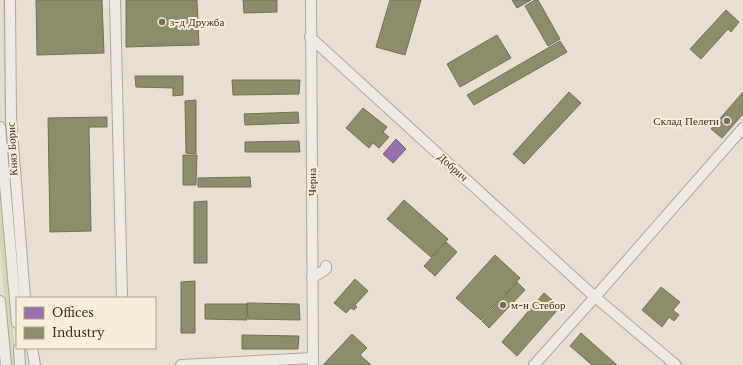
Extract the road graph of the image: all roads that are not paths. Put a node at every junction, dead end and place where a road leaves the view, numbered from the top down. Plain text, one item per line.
1 (10, 0) edge
2 (114, 0) edge
3 (312, 0) edge
4 (310, 37) junction
5 (0, 127) edge
6 (743, 128) edge
7 (326, 266) dead end
8 (312, 278) junction
9 (25, 297) edge
10 (122, 297) edge
11 (596, 297) junction
12 (0, 301) edge
13 (16, 311) edge
14 (19, 349) edge
15 (32, 349) edge
16 (313, 361) edge
17 (6, 365) edge
18 (20, 365) edge
19 (35, 365) edge
20 (181, 365) edge
21 (534, 365) edge
22 (676, 365) edge

1 - 9 street, Княз Борис
2 - 10 street
3 - 4 street, Черна
4 - 8 street, Черна
4 - 11 street, Добрич
5 - 13 street, Княз Борис
6 - 11 street
7 - 8 street
8 - 16 street, Черна
11 - 21 street
11 - 22 street, Добрич
12 - 17 street
14 - 18 street
15 - 19 street
16 - 20 street

